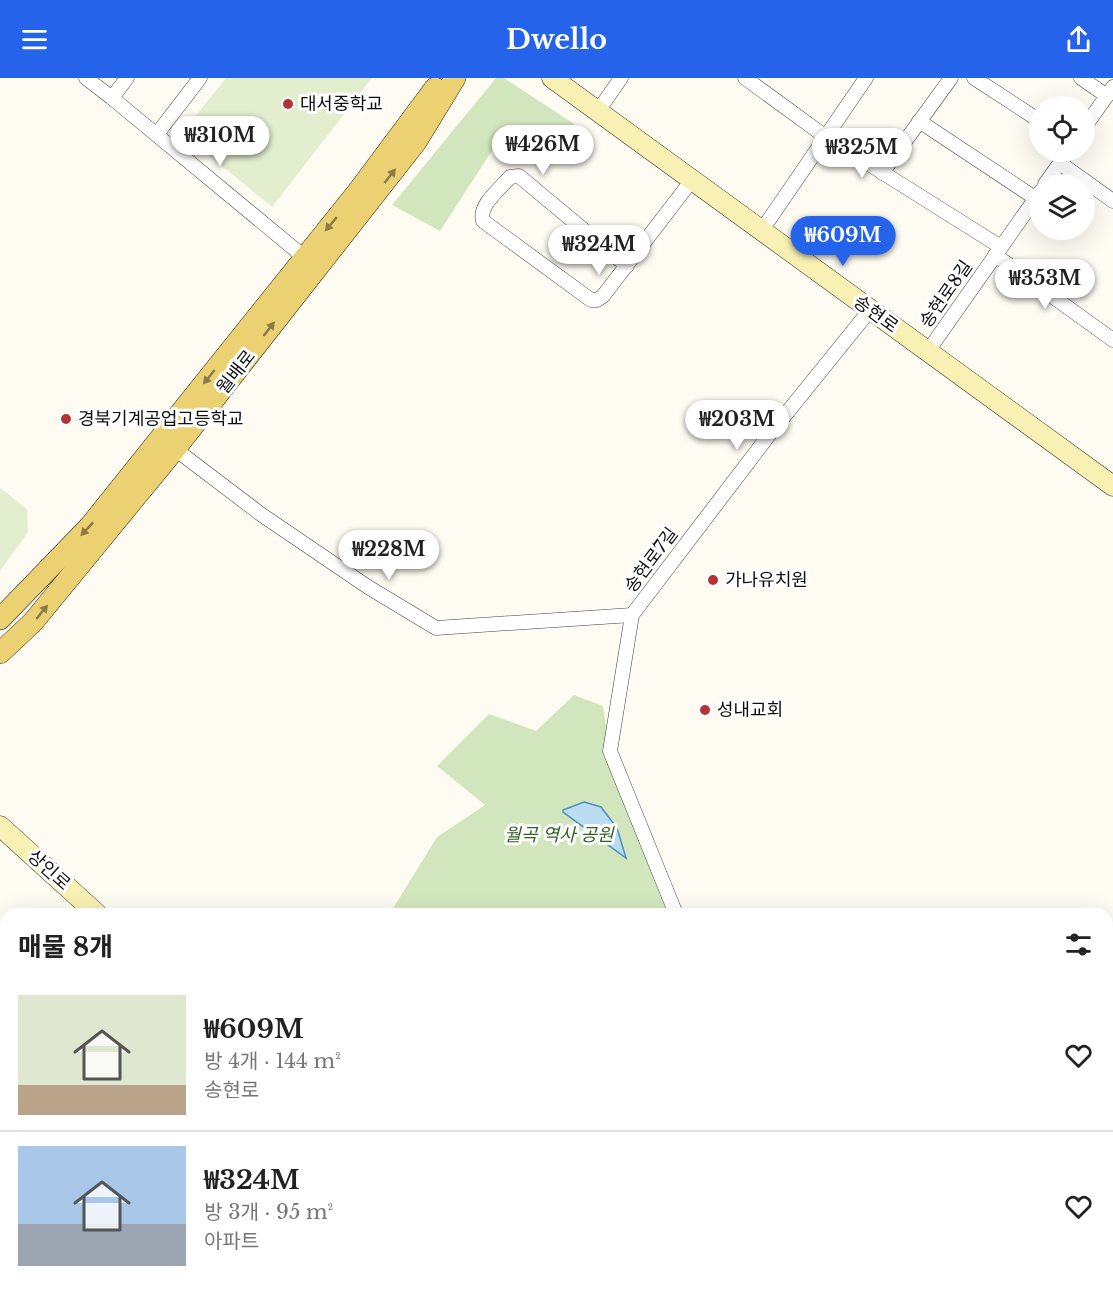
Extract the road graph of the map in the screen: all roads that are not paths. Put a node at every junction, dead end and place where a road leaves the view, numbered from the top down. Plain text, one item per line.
1 (86, 78) edge
2 (128, 78) edge
3 (200, 78) edge
4 (443, 78) edge
5 (455, 78) edge
6 (552, 78) edge
7 (621, 78) edge
8 (744, 78) edge
9 (867, 78) edge
10 (951, 78) edge
11 (974, 78) edge
12 (1081, 78) edge
13 (1110, 91) edge
14 (112, 98) junction
15 (598, 111) junction
16 (1095, 112) edge
17 (1029, 114) edge
18 (920, 121) junction
19 (157, 134) junction
20 (826, 137) junction
21 (1070, 162) edge
22 (882, 173) junction
23 (692, 180) junction
24 (1029, 190) edge
25 (1113, 201) edge
26 (1029, 206) edge
27 (762, 230) junction
28 (998, 251) junction
29 (304, 257) junction
30 (627, 266) junction
31 (870, 310) junction
32 (1113, 340) edge
33 (928, 351) junction
34 (175, 449) junction
35 (1113, 486) edge
36 (632, 615) junction
37 (0, 620) edge
38 (0, 653) edge
39 (0, 826) edge
40 (90, 908) edge
41 (674, 908) edge

1 - 14 street
2 - 14 street
3 - 19 street
4 -> 29 main road, 월배로
34 -> 5 main road, 월배로
6 - 15 main road, 송현로
7 - 15 street
8 - 20 street
9 - 20 street
10 - 18 street
11 - 17 street
12 - 13 street
13 - 16 street
14 - 19 street
15 - 23 main road, 송현로
18 - 22 street
18 - 24 street, 송현로8길
19 - 29 street
20 - 22 street
20 - 27 street
21 - 25 street
22 - 28 street
23 - 27 main road, 송현로
23 - 30 street
26 - 28 street, 송현로8길
27 - 31 main road, 송현로
28 - 32 street
28 - 33 street, 송현로8길
29 -> 37 main road, 월배로
30 - 30 street
31 - 33 main road, 송현로
31 - 36 street, 송현로7길
33 - 35 main road, 송현로
34 - 36 street
38 -> 34 main road, 월배로
36 - 41 street, 송현로7길
39 - 40 main road, 상인로

